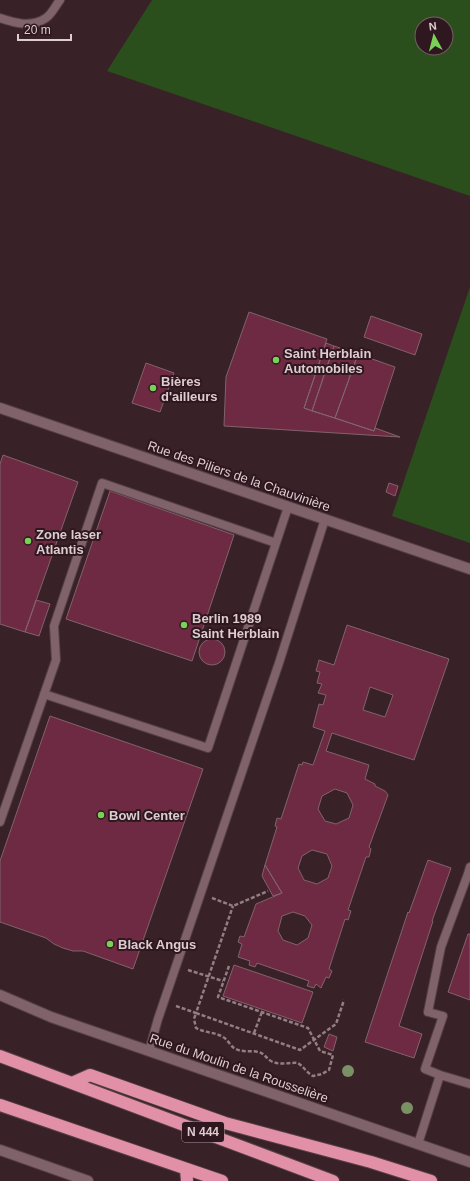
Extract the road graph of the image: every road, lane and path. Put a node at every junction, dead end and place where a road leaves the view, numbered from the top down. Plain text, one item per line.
1 (60, 0) edge
2 (0, 18) edge
3 (0, 408) edge
4 (288, 507) junction
5 (325, 519) junction
6 (276, 543) junction
7 (470, 569) edge
8 (44, 694) junction
9 (0, 822) edge
10 (470, 867) edge
11 (268, 891) dead end
12 (200, 894) junction
13 (233, 906) junction
14 (176, 966) junction
15 (229, 966) dead end
16 (209, 976) junction
17 (224, 981) junction
18 (0, 995) edge
19 (344, 1000) dead end
20 (164, 1002) junction
21 (262, 1012) junction
22 (196, 1013) junction
23 (254, 1034) junction
24 (314, 1040) junction
25 (149, 1051) junction
26 (0, 1056) edge
27 (440, 1075) junction
28 (72, 1083) junction
29 (470, 1084) edge
30 (0, 1105) edge
31 (418, 1144) junction
32 (0, 1150) edge
33 (470, 1162) edge
34 (187, 1175) edge
35 (88, 1181) edge
36 (222, 1181) edge
37 (333, 1181) edge
38 (431, 1181) edge

1 - 2 lane
3 - 4 street, Rue des Piliers de la Chauvinière
4 - 5 street, Rue des Piliers de la Chauvinière
4 - 6 lane
5 - 7 street, Rue des Piliers de la Chauvinière
5 - 12 lane
6 - 8 lane
6 - 8 lane
8 - 9 lane
10 - 27 lane
11 - 13 path
12 - 13 path
12 - 14 lane
13 - 16 path
14 - 16 path
14 - 20 lane
15 - 17 path
16 - 17 path
16 - 22 path
17 - 21 path
18 - 25 street, Rue du Moulin de la Rousselière
19 - 24 path
20 - 22 path
20 - 25 lane
21 - 23 path
21 - 24 path
22 - 23 path
22 - 24 path
23 - 24 path
25 - 31 street, Rue du Moulin de la Rousselière
26 - 28 highway, N 444
27 - 29 lane
27 - 31 lane
28 - 37 highway, N 444
28 - 38 highway
30 - 34 highway
31 - 33 street, Rue du Moulin de la Rousselière
32 - 35 street
34 - 36 highway

